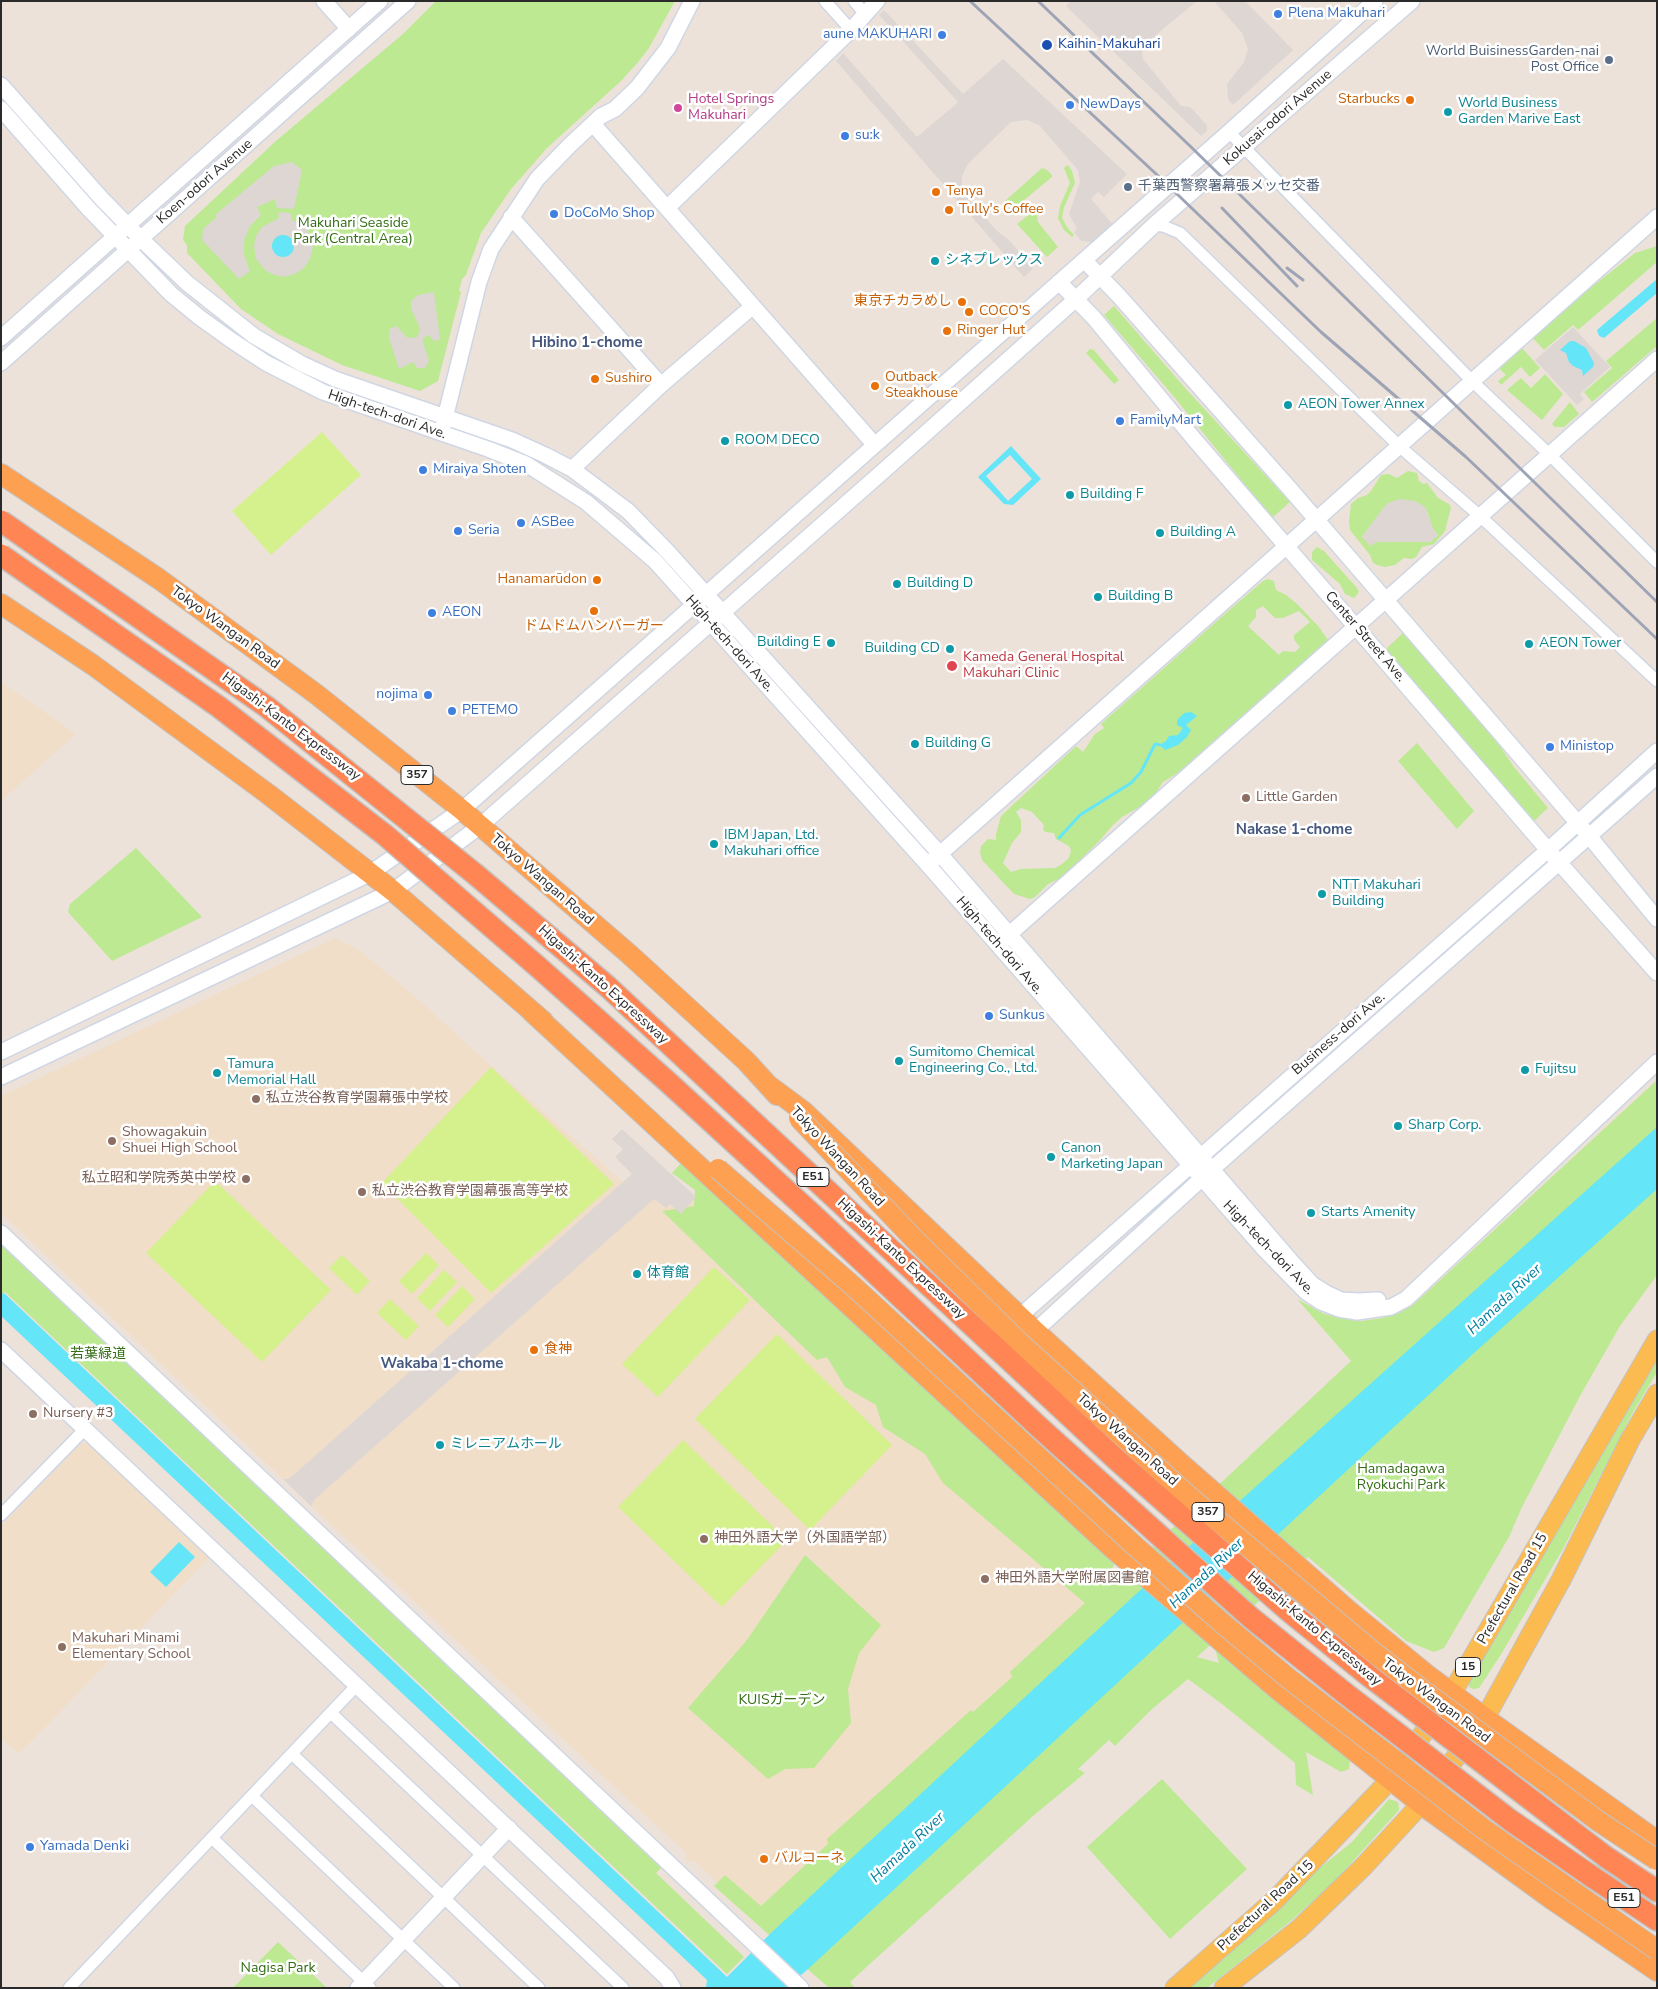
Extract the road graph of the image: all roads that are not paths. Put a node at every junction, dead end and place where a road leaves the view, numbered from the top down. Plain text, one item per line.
1 (324, 1) edge
2 (380, 1) edge
3 (408, 1) edge
4 (683, 1) edge
5 (692, 1) edge
6 (825, 1) edge
7 (854, 1) edge
8 (877, 1) edge
9 (1374, 1) edge
10 (1412, 1) edge
11 (865, 14) junction
12 (349, 29) junction
13 (851, 30) junction
14 (1, 85) edge
15 (1, 109) edge
16 (597, 120) junction
17 (1229, 132) junction
18 (1244, 148) junction
19 (667, 208) junction
20 (511, 217) junction
21 (1657, 217) edge
22 (128, 225) junction
23 (1154, 225) junction
24 (116, 236) junction
25 (141, 239) junction
26 (129, 250) junction
27 (1084, 260) junction
28 (1101, 276) junction
29 (1059, 282) junction
30 (1076, 299) junction
31 (753, 306) junction
32 (1, 338) edge
33 (1657, 359) edge
34 (1, 363) edge
35 (1472, 381) junction
36 (662, 385) junction
37 (445, 416) junction
38 (441, 433) junction
39 (874, 444) junction
40 (1399, 446) junction
41 (1549, 454) junction
42 (572, 469) junction
43 (1, 474) edge
44 (1480, 516) junction
45 (1316, 519) junction
46 (1, 521) edge
47 (1286, 546) junction
48 (1, 555) edge
49 (1657, 562) edge
50 (706, 595) junction
51 (1386, 600) junction
52 (1, 604) edge
53 (694, 606) junction
54 (722, 612) junction
55 (710, 623) junction
56 (1356, 627) junction
57 (1657, 681) edge
58 (1657, 751) edge
59 (1657, 776) edge
60 (462, 810) junction
61 (1577, 823) junction
62 (480, 826) junction
63 (1589, 836) junction
64 (1548, 850) junction
65 (940, 854) junction
66 (1559, 863) junction
67 (928, 865) junction
68 (369, 874) junction
69 (392, 891) junction
70 (1657, 920) edge
71 (1010, 934) junction
72 (998, 944) junction
73 (1657, 973) edge
74 (532, 1012) junction
75 (1, 1052) edge
76 (1657, 1062) edge
77 (1, 1077) edge
78 (768, 1085) junction
79 (1195, 1161) junction
80 (1206, 1174) junction
81 (1, 1233) edge
82 (1020, 1316) junction
83 (1034, 1331) junction
84 (1657, 1340) edge
85 (1, 1350) edge
86 (1657, 1394) edge
87 (85, 1429) junction
88 (1, 1515) edge
89 (357, 1685) junction
90 (1452, 1693) junction
91 (331, 1713) junction
92 (1485, 1718) junction
93 (292, 1754) junction
94 (1390, 1780) junction
95 (252, 1796) junction
96 (1421, 1804) junction
97 (509, 1828) junction
98 (212, 1838) junction
99 (1657, 1841) edge
100 (483, 1856) junction
101 (1657, 1860) edge
102 (1657, 1891) edge
103 (443, 1898) junction
104 (1657, 1920) edge
105 (404, 1940) junction
106 (1657, 1950) edge
107 (1657, 1971) edge
108 (364, 1986) edge
109 (69, 1988) edge
110 (454, 1988) edge
111 (539, 1988) edge
112 (623, 1988) edge
113 (673, 1988) edge
114 (801, 1988) edge
115 (1175, 1988) edge
116 (1224, 1988) edge

1 - 12 street
2 - 12 street, Koen-odori Avenue
3 - 25 street, Koen-odori Avenue
4 - 16 street
5 - 16 street
6 - 13 street
7 - 11 street
8 - 11 street
9 - 17 street, Kokusai-odori Avenue
10 - 18 street, Kokusai-odori Avenue
11 - 13 street
12 - 22 street, Koen-odori Avenue
13 - 19 street
14 - 22 street, High-tech-dori Ave.
15 - 24 street, High-tech-dori Ave.
16 - 19 street
16 - 20 street
17 - 18 street
17 - 27 street, Kokusai-odori Avenue
18 - 23 street, Kokusai-odori Avenue
18 - 35 street
19 - 31 street
20 - 36 street
20 - 37 street
21 - 35 street
22 - 24 street, Koen-odori Avenue
22 - 25 street, High-tech-dori Ave.
23 - 28 street, Kokusai-odori Avenue
23 - 40 street
24 - 26 street, High-tech-dori Ave.
24 - 32 street, Koen-odori Avenue
25 - 26 street, Koen-odori Avenue
25 - 37 street, High-tech-dori Ave.
26 - 34 street, Koen-odori Avenue
26 - 38 street, High-tech-dori Ave.
27 - 28 street
27 - 29 street, Kokusai-odori Avenue
28 - 30 street, Kokusai-odori Avenue
28 - 45 street
29 - 30 street, Center Street Ave.
29 - 39 street, Kokusai-odori Avenue
30 - 47 street, Center Street Ave.
30 - 54 street, Kokusai-odori Avenue
31 - 36 street
31 - 39 street
33 - 41 street
35 - 40 street
35 - 41 street
36 - 42 street
37 - 38 street
37 - 42 street, High-tech-dori Ave.
38 - 53 street, High-tech-dori Ave.
39 - 50 street, Kokusai-odori Avenue
40 - 44 street
40 - 45 street
41 - 44 street
41 - 49 street
42 - 50 street, High-tech-dori Ave.
43 - 60 highway, Tokyo Wangan Road / 357
44 - 51 street
44 - 57 street
45 - 47 street
45 - 51 street
46 - 102 highway, Higashi-Kanto Expressway / E51, bridge
47 - 56 street, Center Street Ave.
47 - 65 street
48 - 104 highway, Higashi-Kanto Expressway / E51, bridge
50 - 53 street, Kokusai-odori Avenue
50 - 54 street, High-tech-dori Ave.
51 - 56 street
51 - 61 street
52 - 68 highway
53 - 55 street, High-tech-dori Ave.
53 - 60 street, Kokusai-odori Avenue
54 - 55 street, Kokusai-odori Avenue
54 - 65 street, High-tech-dori Ave.
55 - 62 street, Kokusai-odori Avenue
55 - 67 street, High-tech-dori Ave.
56 - 64 street, Center Street Ave.
56 - 71 street
58 - 61 street, Business-dori Ave.
59 - 63 street, Business-dori Ave.
60 - 62 highway, Tokyo Wangan Road / 357
60 - 68 street, Kokusai-odori Avenue
61 - 63 street
61 - 64 street, Business-dori Ave.
62 - 69 street, Kokusai-odori Avenue
62 - 78 highway, Tokyo Wangan Road / 357
63 - 66 street, Business-dori Ave.
63 - 70 street
64 - 66 street, Center Street Ave.
64 - 79 street, Business-dori Ave.
65 - 67 street
65 - 71 street, High-tech-dori Ave.
66 - 73 street, Center Street Ave.
66 - 80 street, Business-dori Ave.
67 - 72 street, High-tech-dori Ave.
68 - 69 highway
68 - 75 street, Kokusai-odori Avenue
69 - 74 highway
69 - 77 street, Kokusai-odori Avenue
71 - 72 street
71 - 79 street, High-tech-dori Ave.
72 - 79 street, High-tech-dori Ave.
74 - 94 highway
74 - 106 highway, bridge
76 - 80 street, High-tech-dori Ave.
78 - 82 highway, 357
78 - 101 highway, Tokyo Wangan Road / 357, bridge
79 - 80 street, High-tech-dori Ave.
79 - 82 street, Business-dori Ave.
80 - 83 street, Business-dori Ave.
81 - 114 street
82 - 83 highway, 357
83 - 90 highway, 357
84 - 90 main road, Prefectural Road 15 / 15
85 - 87 street
86 - 92 main road
87 - 88 street
87 - 89 street
89 - 91 street
89 - 97 street
90 - 92 highway, 357
90 - 94 main road, Prefectural Road 15 / 15
91 - 93 street
91 - 100 street
92 - 96 main road
92 - 99 highway, 357
93 - 95 street
93 - 103 street
94 - 96 highway
94 - 115 main road, Prefectural Road 15 / 15
95 - 98 street
95 - 105 street
96 - 107 highway
96 - 116 main road
97 - 100 street
97 - 113 street
98 - 108 street
98 - 109 street
100 - 103 street
100 - 112 street
103 - 105 street
103 - 111 street
105 - 108 street
105 - 110 street

